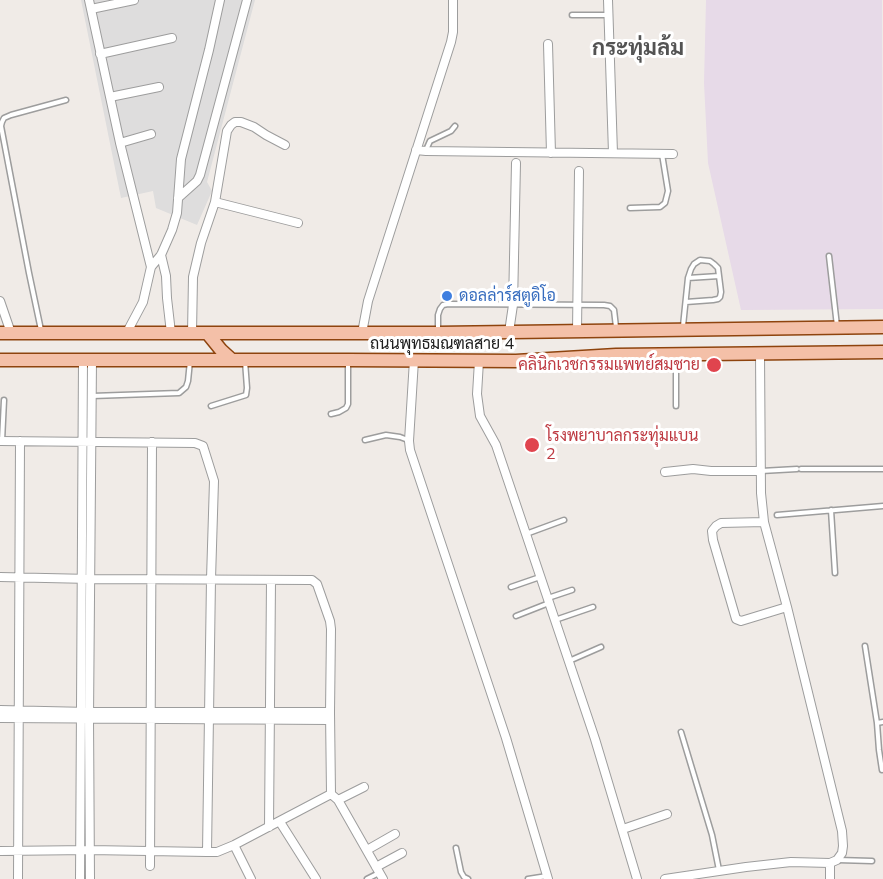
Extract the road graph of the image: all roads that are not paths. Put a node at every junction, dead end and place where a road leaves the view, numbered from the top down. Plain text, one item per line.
1 (89, 0) edge
2 (134, 0) edge
3 (220, 0) edge
4 (247, 0) edge
5 (453, 0) edge
6 (608, 0) edge
7 (92, 9) junction
8 (572, 15) dead end
9 (608, 15) junction
10 (171, 38) dead end
11 (548, 44) dead end
12 (100, 54) junction
13 (159, 87) dead end
14 (110, 97) junction
15 (66, 100) dead end
16 (455, 126) dead end
17 (151, 134) dead end
18 (120, 143) junction
19 (285, 145) dead end
20 (416, 150) junction
21 (426, 151) junction
22 (551, 153) junction
23 (614, 153) junction
24 (662, 153) junction
25 (673, 154) dead end
26 (0, 158) edge
27 (6, 159) junction
28 (516, 163) dead end
29 (579, 171) dead end
30 (178, 198) junction
31 (215, 202) junction
32 (630, 208) dead end
33 (298, 223) dead end
34 (161, 255) junction
35 (829, 256) dead end
36 (151, 267) junction
37 (720, 276) junction
38 (687, 278) junction
39 (0, 301) edge
40 (686, 302) junction
41 (513, 305) junction
42 (577, 305) junction
43 (837, 326) junction
44 (883, 327) edge
45 (683, 330) junction
46 (616, 331) junction
47 (509, 332) junction
48 (577, 332) junction
49 (6, 333) edge
50 (171, 333) junction
51 (192, 333) junction
52 (362, 333) junction
53 (438, 333) junction
54 (42, 334) junction
55 (126, 334) junction
56 (208, 334) junction
57 (883, 352) edge
58 (759, 354) junction
59 (676, 355) junction
60 (0, 360) edge
61 (88, 360) junction
62 (238, 360) junction
63 (348, 360) junction
64 (414, 360) junction
65 (190, 361) junction
66 (479, 361) junction
67 (92, 396) junction
68 (4, 400) dead end
69 (211, 406) dead end
70 (676, 406) dead end
71 (332, 414) dead end
72 (365, 440) dead end
73 (1, 441) edge
74 (20, 441) junction
75 (86, 441) junction
76 (409, 441) junction
77 (152, 442) junction
78 (883, 469) edge
79 (760, 471) junction
80 (665, 472) dead end
81 (883, 506) edge
82 (831, 510) junction
83 (777, 515) dead end
84 (564, 520) dead end
85 (764, 522) junction
86 (526, 534) junction
87 (835, 573) dead end
88 (0, 577) edge
89 (20, 577) junction
90 (540, 577) junction
91 (82, 579) junction
92 (91, 579) junction
93 (151, 579) junction
94 (211, 579) junction
95 (271, 580) junction
96 (511, 587) dead end
97 (572, 590) dead end
98 (548, 601) junction
99 (592, 607) dead end
100 (787, 607) junction
101 (516, 616) dead end
102 (555, 621) junction
103 (866, 646) dead end
104 (601, 647) dead end
105 (569, 661) junction
106 (0, 710) edge
107 (20, 714) junction
108 (85, 715) junction
109 (151, 715) junction
110 (210, 715) junction
111 (270, 716) junction
112 (330, 716) junction
113 (0, 718) edge
114 (883, 722) edge
115 (877, 723) junction
116 (681, 732) dead end
117 (882, 770) edge
118 (364, 787) dead end
119 (334, 797) junction
120 (667, 814) dead end
121 (280, 822) junction
122 (269, 827) junction
123 (623, 829) junction
124 (395, 834) dead end
125 (234, 845) junction
126 (456, 848) dead end
127 (80, 850) junction
128 (90, 850) junction
129 (367, 850) junction
130 (0, 851) edge
131 (18, 851) junction
132 (151, 851) junction
133 (207, 852) junction
134 (402, 853) dead end
135 (872, 861) dead end
136 (834, 862) junction
137 (150, 866) dead end
138 (719, 871) junction
139 (379, 873) edge
140 (548, 877) edge
141 (696, 877) edge
142 (18, 879) edge
143 (80, 879) edge
144 (90, 879) edge
145 (251, 879) edge
146 (316, 879) edge
147 (367, 879) edge
148 (467, 879) edge
149 (528, 879) edge
150 (558, 879) edge
151 (637, 879) edge
152 (665, 879) edge
153 (830, 879) edge

1 - 7 street
2 - 7 street
3 - 30 street
4 - 30 street
5 - 20 street
6 - 9 street
7 - 12 street
8 - 9 lane
9 - 23 street
10 - 12 street
11 - 22 street
12 - 14 street
13 - 14 street
14 - 18 street
15 - 27 lane
16 - 21 lane
17 - 18 street
18 - 36 street
19 - 31 street
20 - 21 street
20 - 52 street
21 - 22 street
22 - 23 street
23 - 24 street
24 - 25 street
24 - 32 lane
26 - 27 lane
27 - 54 lane
28 - 41 street
29 - 42 street
30 - 34 street
31 - 33 street
31 - 51 street
34 - 36 street
34 - 50 street
35 - 43 lane
36 - 55 street
37 - 38 lane
37 - 38 lane
37 - 40 lane
38 - 40 lane
39 - 49 street
40 - 45 lane
41 - 42 lane
41 - 47 street
41 - 53 lane
42 - 46 lane
42 - 48 street
43 - 44 main road, ถนนพุทธมณฑลสาย 4
43 - 45 main road, ถนนพุทธมณฑลสาย 4
45 - 46 main road, ถนนพุทธมณฑลสาย 4
46 - 48 main road, ถนนพุทธมณฑลสาย 4
47 - 48 main road, ถนนพุทธมณฑลสาย 4
47 - 53 main road, ถนนพุทธมณฑลสาย 4
49 - 54 main road, ถนนพุทธมณฑลสาย 4
50 - 51 main road, ถนนพุทธมณฑลสาย 4
50 - 55 main road, ถนนพุทธมณฑลสาย 4
51 - 56 main road, ถนนพุทธมณฑลสาย 4
52 - 53 main road, ถนนพุทธมณฑลสาย 4
52 - 56 main road, ถนนพุทธมณฑลสาย 4
54 - 55 main road, ถนนพุทธมณฑลสาย 4
56 - 62 main road
57 - 58 main road, ถนนพุทธมณฑลสาย 4
58 - 59 main road, ถนนพุทธมณฑลสาย 4
58 - 79 street
59 - 66 main road, ถนนพุทธมณฑลสาย 4
59 - 70 lane
60 - 61 main road, ถนนพุทธมณฑลสาย 4
61 - 65 main road, ถนนพุทธมณฑลสาย 4
61 - 67 street
61 - 75 street
62 - 63 main road, ถนนพุทธมณฑลสาย 4
62 - 65 main road, ถนนพุทธมณฑลสาย 4
62 - 69 lane
63 - 64 main road, ถนนพุทธมณฑลสาย 4
63 - 71 lane
64 - 66 main road, ถนนพุทธมณฑลสาย 4
64 - 76 street
65 - 67 lane
66 - 86 street
67 - 75 street
68 - 73 lane
72 - 76 lane
73 - 74 street
74 - 75 street
74 - 89 street
75 - 77 street
75 - 91 street
75 - 92 street
76 - 140 street
77 - 93 street
77 - 94 street
78 - 79 lane
79 - 80 street
79 - 85 street
81 - 82 lane
82 - 83 lane
82 - 87 lane
84 - 86 lane
85 - 100 street
85 - 100 street
86 - 90 street
88 - 89 street
89 - 91 street
89 - 107 street
90 - 96 lane
90 - 98 street
91 - 92 street
91 - 108 street
92 - 93 street
92 - 108 street
93 - 94 street
93 - 109 street
94 - 95 street
94 - 110 street
95 - 111 street
95 - 112 street
97 - 98 lane
98 - 101 lane
98 - 102 street
99 - 102 lane
100 - 136 street
102 - 105 street
103 - 115 lane
104 - 105 lane
105 - 123 street
106 - 107 street
107 - 108 street
107 - 113 street
107 - 131 street
108 - 109 street
108 - 127 street
108 - 128 street
109 - 110 street
109 - 132 street
110 - 111 street
110 - 133 street
111 - 112 street
111 - 122 street
112 - 119 street
114 - 115 lane
115 - 117 lane
116 - 138 lane
118 - 119 street
119 - 121 street
119 - 129 street
120 - 123 street
121 - 122 street
121 - 146 street
122 - 125 street
123 - 151 street
124 - 129 street
125 - 133 street
125 - 145 street
126 - 148 lane
127 - 128 street
127 - 131 street
127 - 143 street
128 - 132 street
128 - 144 street
129 - 139 street
130 - 131 street
131 - 142 street
132 - 133 street
132 - 137 street
134 - 139 street
135 - 136 lane
136 - 138 street
136 - 153 street
138 - 141 street
139 - 147 lane
140 - 149 lane
140 - 150 street
141 - 152 street

